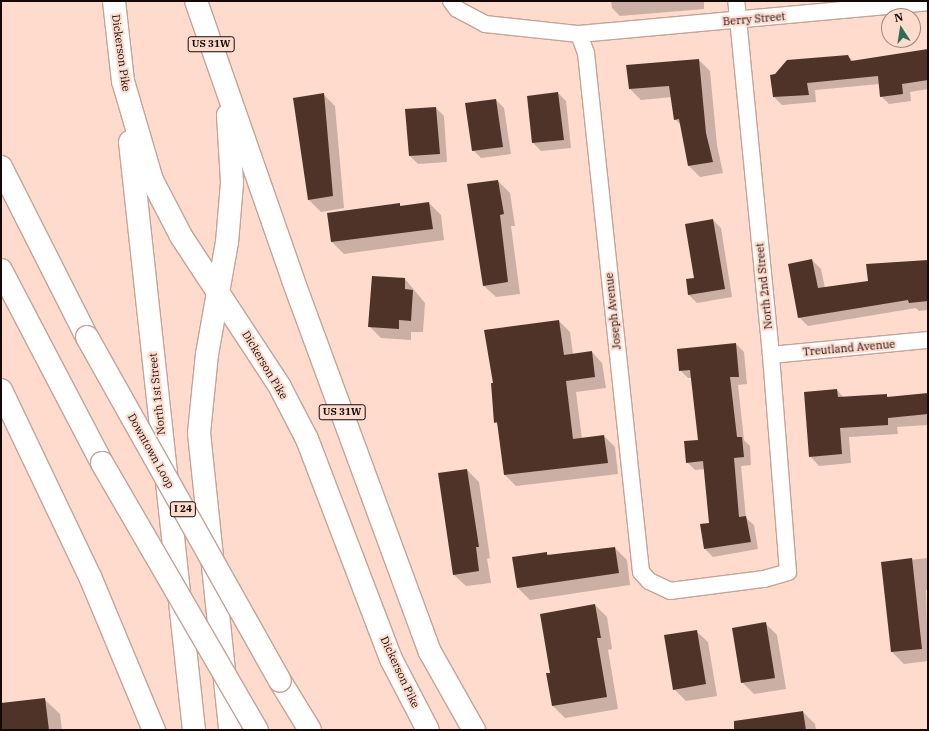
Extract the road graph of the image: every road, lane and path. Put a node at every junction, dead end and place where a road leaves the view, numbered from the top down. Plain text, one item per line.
1 (114, 1) edge
2 (196, 1) edge
3 (451, 1) edge
4 (736, 1) edge
5 (928, 2) edge
6 (738, 21) junction
7 (579, 34) junction
8 (123, 81) junction
9 (226, 87) junction
10 (1, 167) edge
11 (1, 270) edge
12 (218, 291) junction
13 (928, 340) edge
14 (771, 355) junction
15 (1, 390) edge
16 (788, 572) joint
17 (154, 730) edge
18 (194, 730) edge
19 (230, 730) edge
20 (257, 730) edge
21 (310, 730) edge
22 (428, 730) edge
23 (474, 730) edge

1 - 8 main road, Dickerson Pike
2 - 9 main road, US 31W
3 - 7 street
4 - 6 street, North 2nd Street
5 - 6 street, Berry Street
6 - 7 street, Berry Street
6 - 14 street, North 2nd Street
7 - 16 street, Joseph Avenue
8 - 12 main road, Dickerson Pike
8 - 18 main road, North 1st Street
9 - 12 main road
9 - 23 main road, US 31W
10 - 21 main road, Downtown Loop / I 24, bridge
11 - 20 main road, bridge
12 - 19 main road
12 - 22 main road, Dickerson Pike
13 - 14 street, Treutland Avenue
14 - 16 street, North 2nd Street
15 - 17 main road

